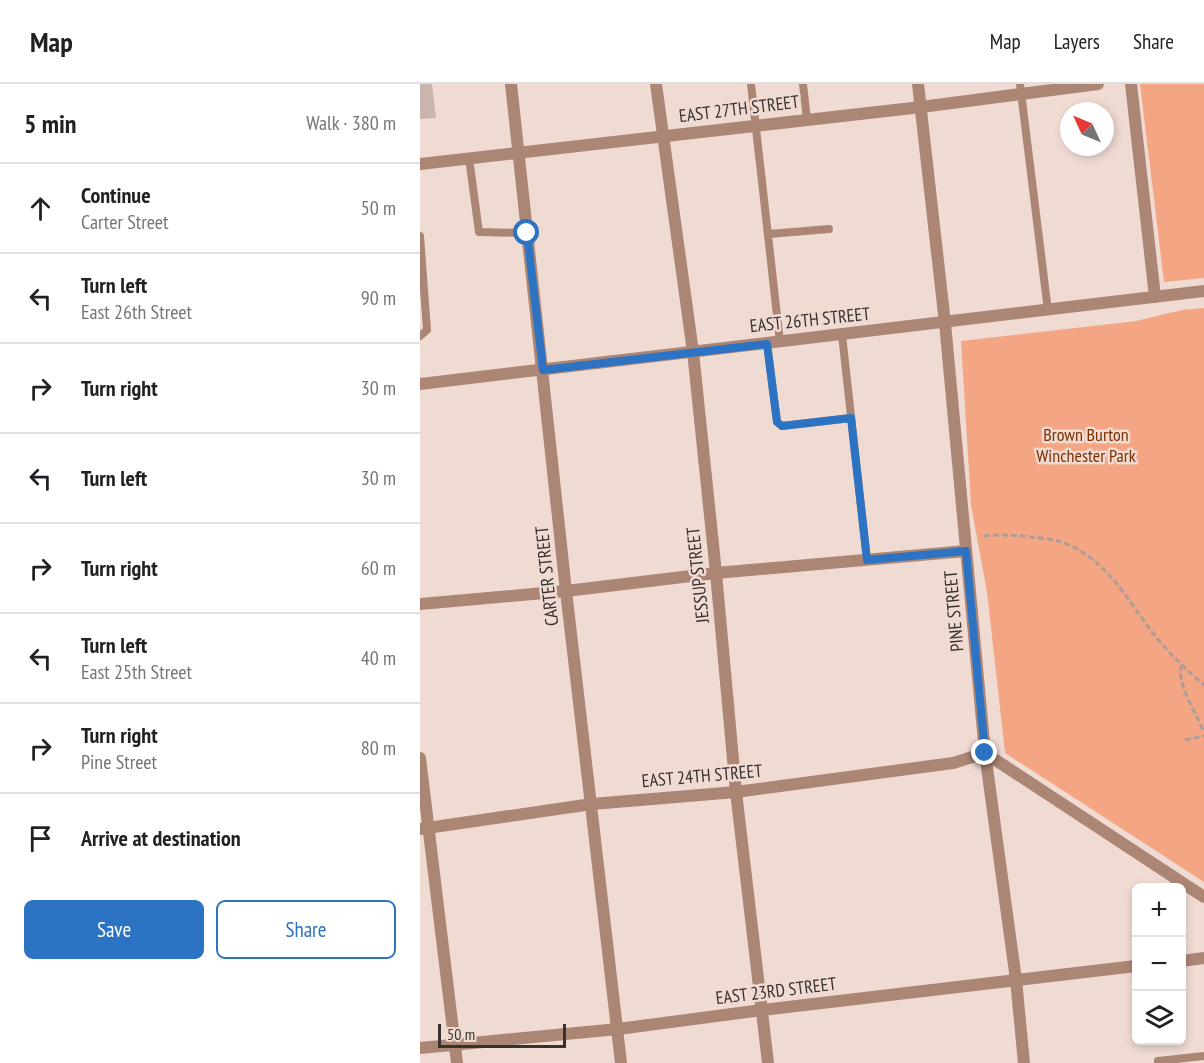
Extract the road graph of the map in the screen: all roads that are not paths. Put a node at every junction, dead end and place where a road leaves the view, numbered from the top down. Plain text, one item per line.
1 (511, 84) edge
2 (656, 84) edge
3 (752, 84) edge
4 (803, 84) edge
5 (918, 84) edge
6 (1098, 84) edge
7 (1131, 84) edge
8 (1021, 89) edge
9 (921, 107) junction
10 (807, 120) junction
11 (756, 126) junction
12 (665, 136) junction
13 (519, 153) junction
14 (469, 158) junction
15 (420, 164) edge
16 (829, 229) dead end
17 (527, 233) junction
18 (769, 234) junction
19 (420, 236) edge
20 (1204, 291) edge
21 (1155, 297) junction
22 (1048, 311) junction
23 (945, 323) junction
24 (842, 335) junction
25 (420, 336) edge
26 (773, 343) junction
27 (693, 352) junction
28 (543, 370) junction
29 (420, 384) edge
30 (851, 418) junction
31 (966, 551) junction
32 (867, 560) junction
33 (716, 573) junction
34 (566, 591) junction
35 (420, 604) edge
36 (985, 753) junction
37 (420, 758) edge
38 (736, 792) junction
39 (592, 804) junction
40 (424, 828) edge
41 (1204, 897) edge
42 (1204, 958) edge
43 (1186, 960) edge
44 (1132, 967) edge
45 (1016, 980) junction
46 (762, 1010) junction
47 (618, 1029) junction
48 (455, 1044) junction
49 (420, 1048) edge
50 (1204, 1056) edge
51 (1158, 1061) dead end
52 (457, 1063) edge
53 (621, 1063) edge
54 (768, 1063) edge
55 (1024, 1063) edge

1 - 13 street, CARTER STREET
2 - 12 street, JESSUP STREET
3 - 11 lane
4 - 10 lane
5 - 9 street, PINE STREET
6 - 8 street, EAST 27TH STREET
7 - 21 street
8 - 9 street, EAST 27TH STREET
8 - 22 lane
9 - 10 street, EAST 27TH STREET
9 - 23 street, PINE STREET
10 - 11 street, EAST 27TH STREET
11 - 12 street, EAST 27TH STREET
11 - 18 lane
12 - 13 street, EAST 27TH STREET
12 - 27 street, JESSUP STREET
13 - 14 street, EAST 27TH STREET
13 - 17 street, CARTER STREET
14 - 15 street, EAST 27TH STREET
14 - 17 lane
16 - 18 lane
17 - 28 street, CARTER STREET
18 - 26 lane
19 - 25 lane
20 - 21 street, EAST 26TH STREET
21 - 22 street, EAST 26TH STREET
22 - 23 street, EAST 26TH STREET
23 - 24 street, EAST 26TH STREET
23 - 31 street, PINE STREET
24 - 26 street, EAST 26TH STREET
24 - 30 lane
26 - 27 street, EAST 26TH STREET
26 - 30 lane
27 - 28 street, EAST 26TH STREET
27 - 33 street, JESSUP STREET
28 - 29 street, EAST 26TH STREET
28 - 34 street, CARTER STREET
30 - 32 lane
31 - 32 street
31 - 36 street, PINE STREET
32 - 33 street
33 - 34 street
33 - 38 street, JESSUP STREET
34 - 35 street
34 - 39 street, CARTER STREET
36 - 38 street, EAST 24TH STREET
36 - 41 street
36 - 45 street, PINE STREET
37 - 40 street
38 - 39 street, EAST 24TH STREET
38 - 46 street, JESSUP STREET
39 - 40 street, EAST 24TH STREET
39 - 47 street, CARTER STREET
40 - 48 street
42 - 43 street
44 - 45 street, EAST 23RD STREET
45 - 46 street, EAST 23RD STREET
45 - 55 street, PINE STREET
46 - 47 street, EAST 23RD STREET
46 - 54 street, JESSUP STREET
47 - 48 street, EAST 23RD STREET
47 - 53 street, CARTER STREET
48 - 49 street, EAST 23RD STREET
48 - 52 street
50 - 51 lane

